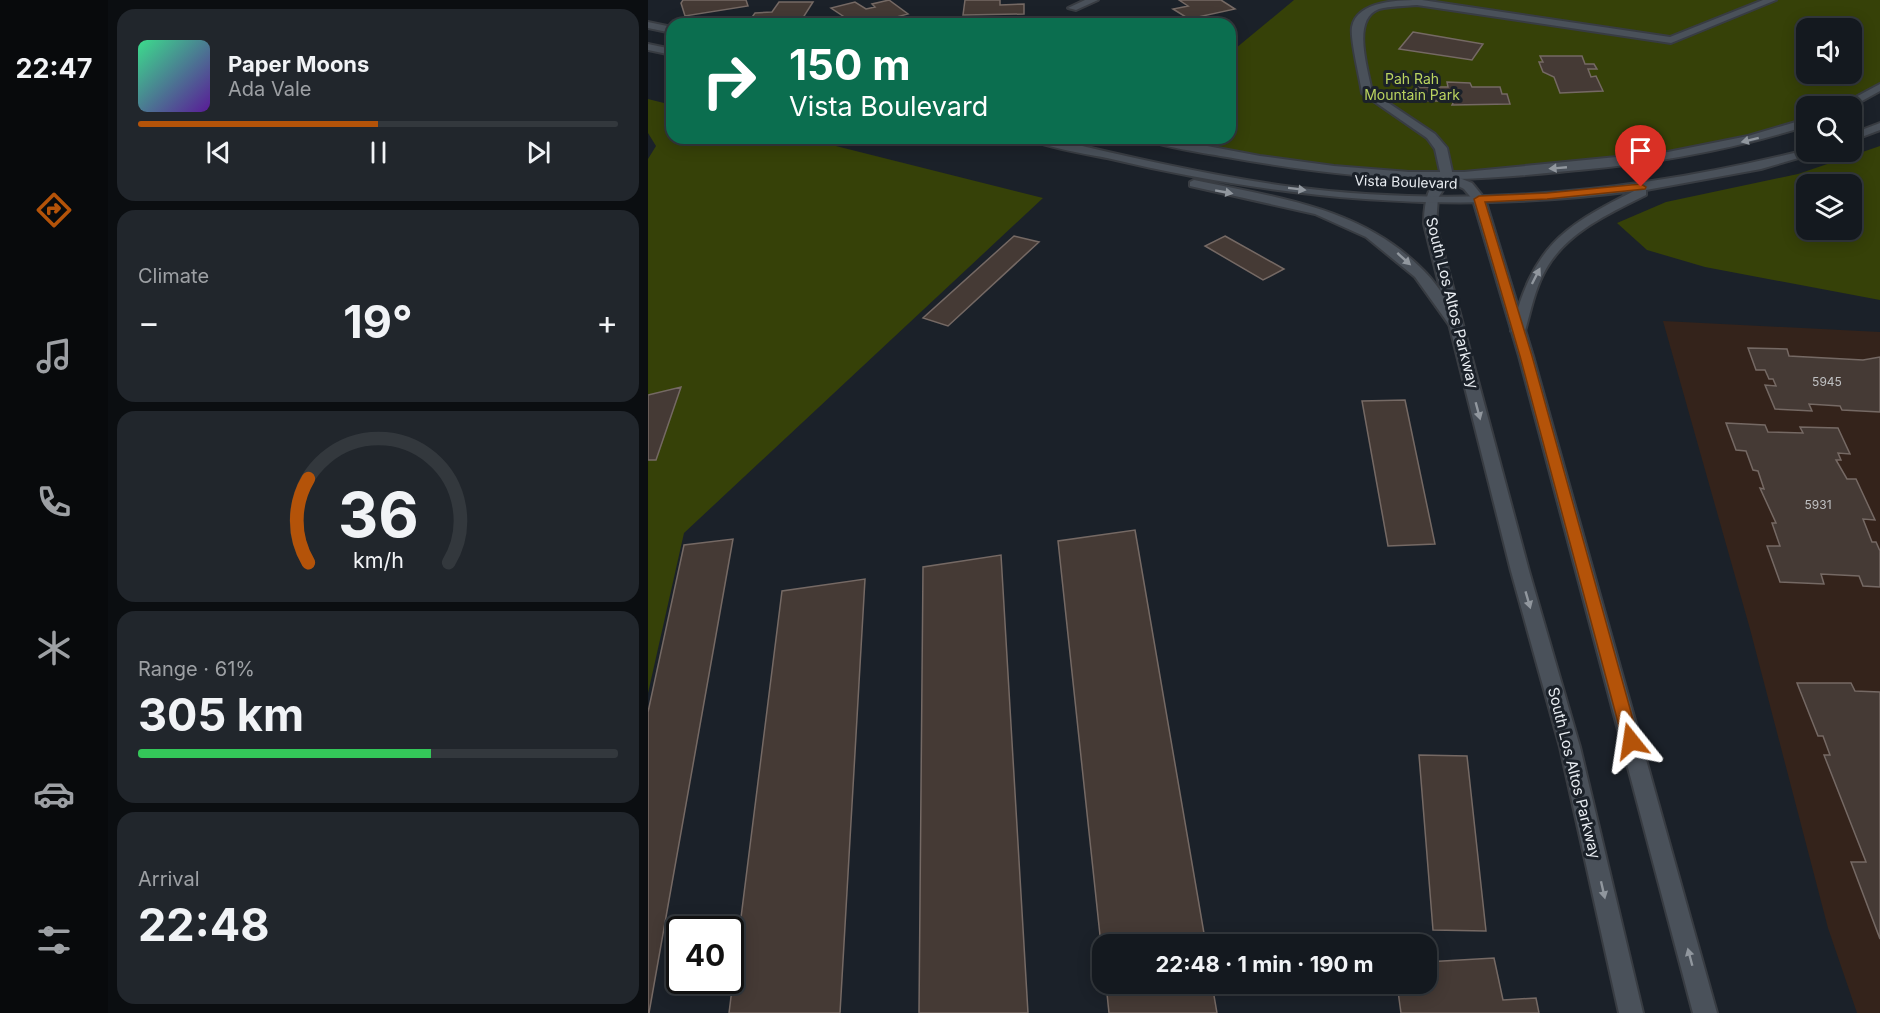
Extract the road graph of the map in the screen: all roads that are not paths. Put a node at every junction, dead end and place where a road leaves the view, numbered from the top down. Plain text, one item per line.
1 (1093, 0) edge
2 (1771, 0) edge
3 (1073, 8) dead end
4 (648, 25) edge
5 (666, 29) edge
6 (648, 47) edge
7 (666, 51) edge
8 (1880, 87) edge
9 (1862, 96) edge
10 (1796, 126) edge
11 (1880, 126) edge
12 (1862, 133) edge
13 (1059, 144) edge
14 (1178, 144) edge
15 (1067, 146) junction
16 (1796, 156) edge
17 (1447, 176) junction
18 (1660, 184) junction
19 (1479, 199) junction
20 (1430, 200) junction
21 (1455, 323) junction
22 (1518, 331) junction
23 (1631, 1013) edge
24 (1705, 1013) edge

1 - 3 main road
2 - 17 main road
4 - 5 main road
6 - 7 main road
8 - 9 main road
10 -> 17 main road, Vista Boulevard
11 - 12 main road
13 - 15 main road, Vista Boulevard
14 - 17 main road, Vista Boulevard
15 -> 20 main road, Vista Boulevard
15 -> 21 main road
16 - 18 main road, Vista Boulevard
17 - 19 main road
17 - 20 main road, South Los Altos Parkway
18 - 19 main road, Vista Boulevard
22 -> 18 main road
19 - 20 main road, Vista Boulevard
19 - 22 main road
20 - 21 main road, South Los Altos Parkway
21 -> 23 main road, South Los Altos Parkway
24 -> 22 main road

